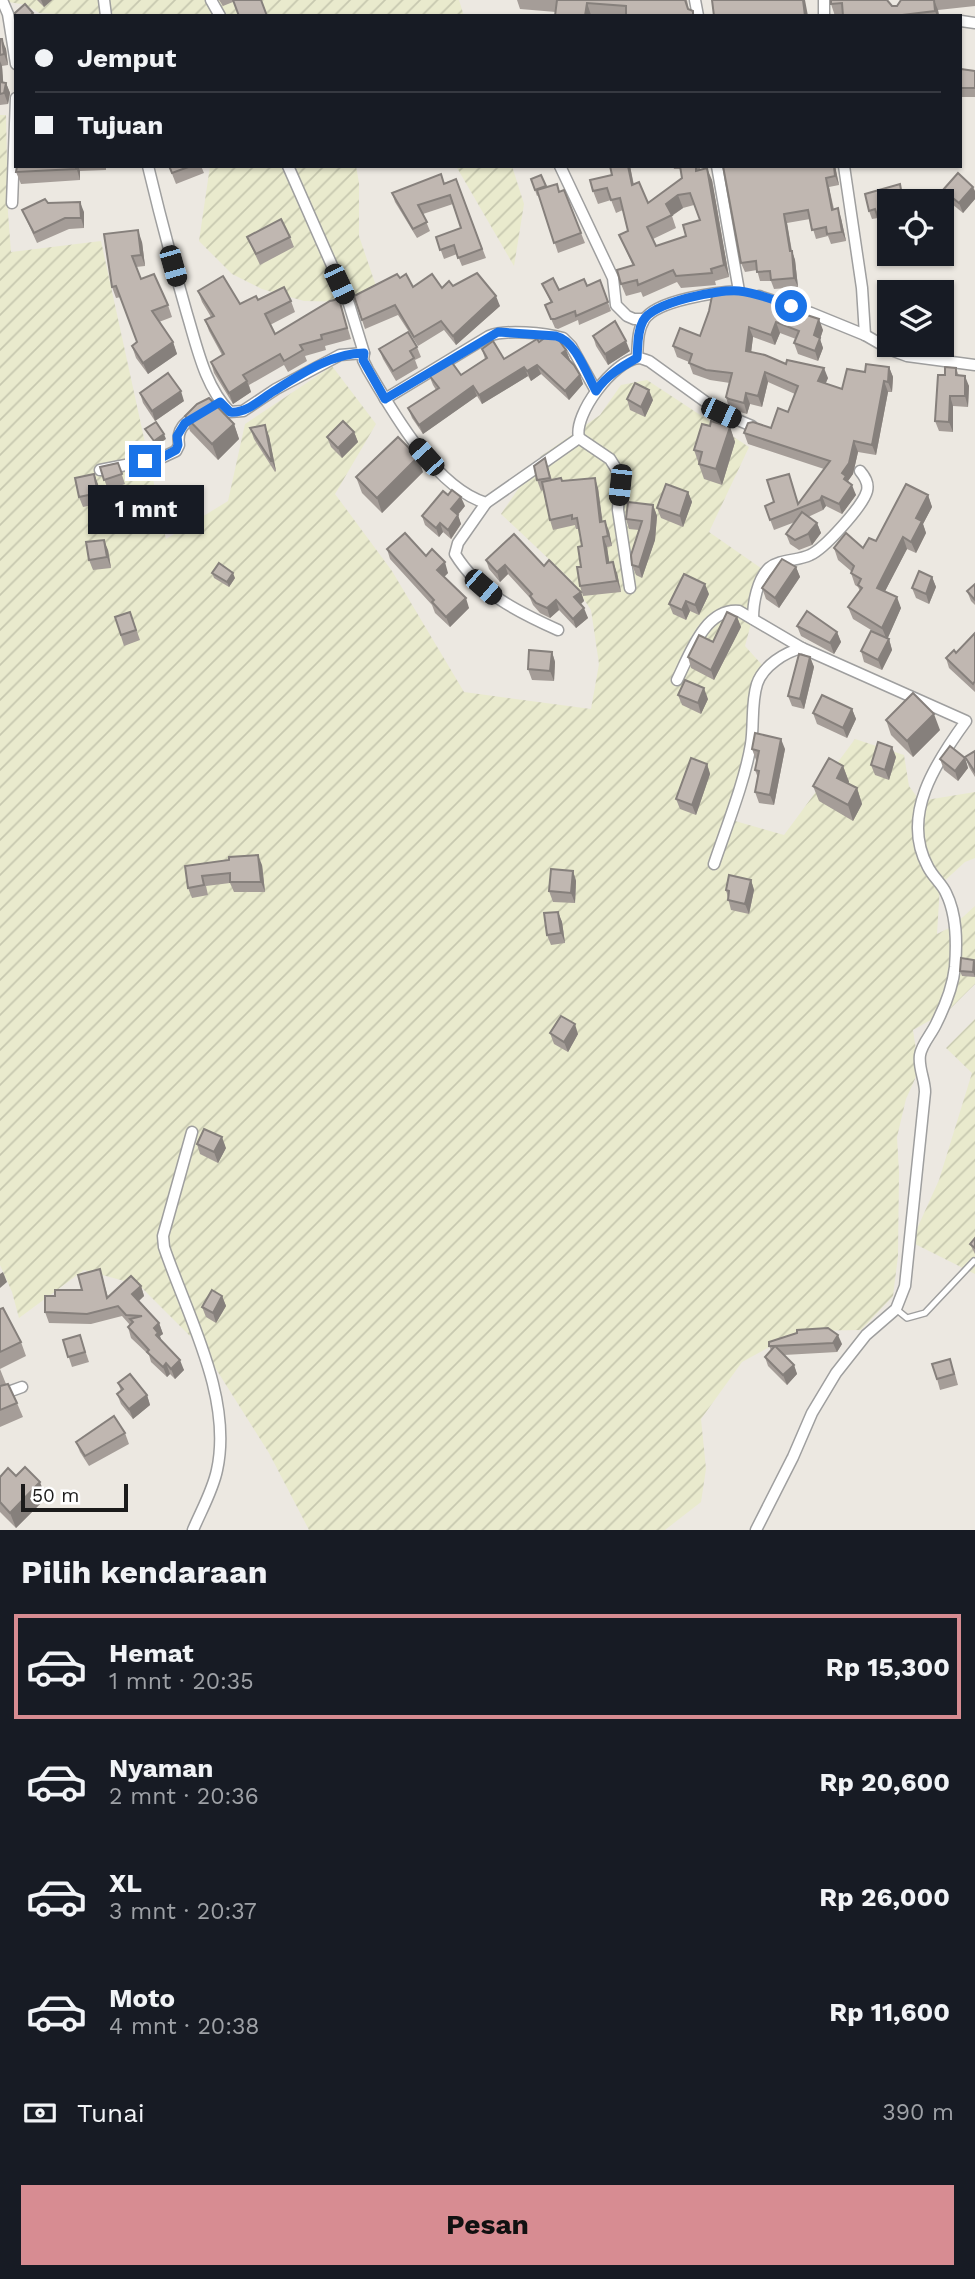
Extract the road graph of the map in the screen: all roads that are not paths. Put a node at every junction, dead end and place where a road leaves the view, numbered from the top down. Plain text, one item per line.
1 (2, 0) edge
2 (14, 51) edge
3 (14, 150) edge
4 (148, 168) edge
5 (289, 168) edge
6 (561, 168) edge
7 (718, 168) edge
8 (844, 168) edge
9 (12, 203) dead end
10 (739, 291) junction
11 (644, 319) junction
12 (865, 335) junction
13 (364, 353) junction
14 (637, 358) junction
15 (975, 365) edge
16 (596, 391) junction
17 (385, 399) junction
18 (220, 402) junction
19 (752, 426) edge
20 (579, 438) junction
21 (100, 470) edge
22 (860, 471) dead end
23 (486, 503) junction
24 (630, 588) dead end
25 (753, 619) junction
26 (558, 629) dead end
27 (802, 648) junction
28 (677, 680) dead end
29 (971, 717) edge
30 (714, 864) dead end
31 (192, 1132) dead end
32 (974, 1261) edge
33 (896, 1309) junction
34 (22, 1387) dead end
35 (0, 1395) edge
36 (193, 1530) edge
37 (756, 1530) edge

1 - 2 street
3 - 9 street
4 - 18 street
5 - 13 street
6 - 11 street
7 - 10 street
8 - 12 street
10 - 11 street
10 - 12 street
11 - 14 street
12 - 15 street
13 - 17 street
13 - 18 street
14 - 16 street
14 - 19 street
16 - 17 street
16 - 20 street
17 - 23 street
18 - 21 street
20 - 23 street
20 - 24 street
22 - 25 street
23 - 26 street
25 - 27 street
25 - 28 street
27 - 29 street
27 - 30 street
29 - 33 street
31 - 36 street
32 - 33 lane
33 - 37 street
34 - 35 street

